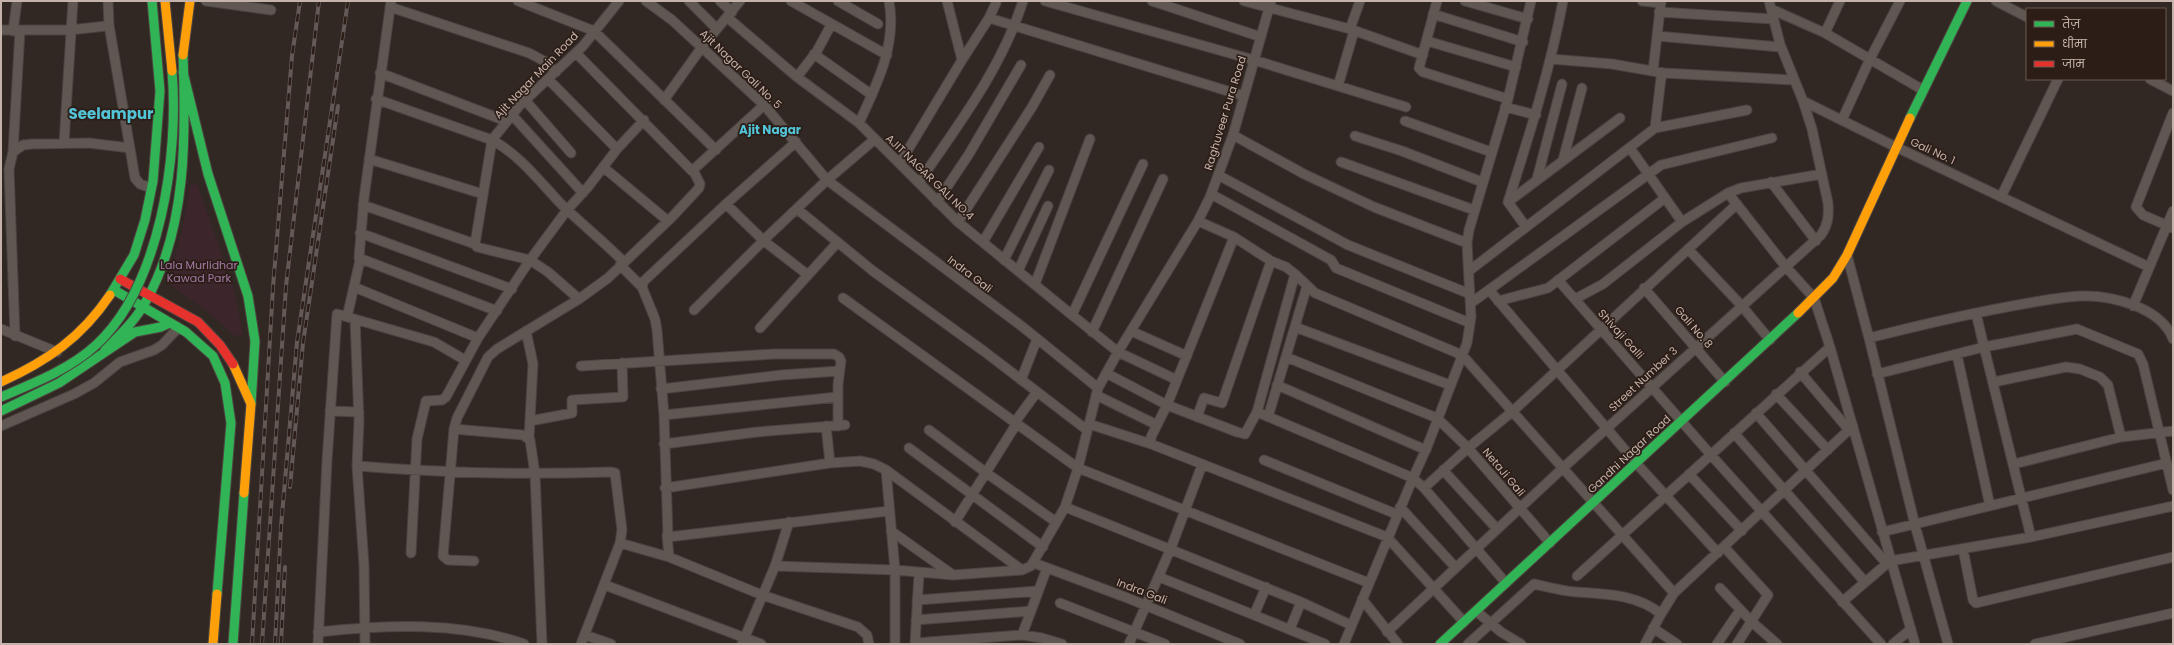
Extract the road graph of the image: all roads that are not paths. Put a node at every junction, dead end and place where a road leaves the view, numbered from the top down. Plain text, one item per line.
1 (17, 1) edge
2 (73, 1) edge
3 (108, 1) edge
4 (149, 1) edge
5 (152, 1) edge
6 (165, 1) edge
7 (190, 1) edge
8 (206, 1) edge
9 (518, 1) edge
10 (619, 1) edge
11 (646, 1) edge
12 (689, 1) edge
13 (720, 1) edge
14 (740, 1) edge
15 (791, 1) edge
16 (838, 1) edge
17 (889, 1) edge
18 (947, 1) edge
19 (1023, 1) edge
20 (1045, 1) edge
21 (1152, 1) edge
22 (1244, 1) edge
23 (1360, 1) edge
24 (1437, 1) edge
25 (1464, 1) edge
26 (1531, 1) edge
27 (1563, 1) edge
28 (1642, 1) edge
29 (1782, 1) edge
30 (1840, 1) edge
31 (1900, 1) edge
32 (1967, 1) edge
33 (1996, 1) edge
34 (996, 3) dead end
35 (390, 4) edge
36 (1270, 5) edge
37 (1660, 5) edge
38 (271, 10) dead end
39 (1772, 10) edge
40 (1433, 14) junction
41 (730, 15) junction
42 (2026, 16) edge
43 (990, 18) junction
44 (153, 19) junction
45 (1528, 19) junction
46 (878, 24) dead end
47 (109, 25) junction
48 (831, 25) junction
49 (1015, 25) junction
50 (717, 28) junction
51 (1, 30) edge
52 (17, 30) junction
53 (70, 30) junction
54 (1352, 30) junction
55 (594, 31) junction
56 (1825, 33) junction
57 (1657, 36) junction
58 (1261, 37) junction
59 (1427, 41) junction
60 (1523, 42) junction
61 (702, 47) junction
62 (1781, 47) junction
63 (576, 52) junction
64 (814, 54) junction
65 (887, 55) junction
66 (1423, 55) junction
67 (1551, 59) junction
68 (1870, 59) junction
69 (962, 60) junction
70 (1254, 60) junction
71 (1021, 64) dead end
72 (1516, 67) junction
73 (1653, 71) junction
74 (183, 72) junction
75 (556, 72) junction
76 (380, 73) junction
77 (1664, 73) junction
78 (1050, 76) dead end
79 (797, 77) junction
80 (548, 79) junction
81 (1794, 80) junction
82 (2058, 80) edge
83 (2152, 80) edge
84 (1562, 84) dead end
85 (1338, 86) junction
86 (1582, 88) dead end
87 (1923, 90) junction
88 (2173, 91) edge
89 (872, 95) junction
90 (1244, 96) junction
91 (376, 99) junction
92 (525, 100) junction
93 (664, 100) junction
94 (1803, 101) junction
95 (1506, 103) junction
96 (764, 105) junction
97 (1406, 107) dead end
98 (1747, 110) dead end
99 (2173, 113) edge
100 (1536, 115) junction
101 (509, 118) junction
102 (1620, 118) dead end
103 (644, 120) junction
104 (1842, 120) junction
105 (1405, 121) dead end
106 (859, 122) junction
107 (1655, 128) junction
108 (1233, 135) junction
109 (1355, 136) dead end
110 (1772, 138) dead end
111 (875, 139) junction
112 (1090, 139) dead end
113 (492, 140) junction
114 (796, 142) junction
115 (64, 143) junction
116 (1039, 147) dead end
117 (130, 148) junction
118 (1630, 148) junction
119 (617, 149) junction
120 (716, 150) junction
121 (13, 152) junction
122 (1491, 152) junction
123 (571, 153) dead end
124 (1893, 154) junction
125 (369, 159) junction
126 (1563, 160) junction
127 (1341, 162) dead end
128 (900, 163) junction
129 (1143, 164) dead end
130 (603, 167) junction
131 (1049, 170) dead end
132 (692, 171) junction
133 (1648, 173) junction
134 (1822, 174) junction
135 (1218, 175) junction
136 (1162, 179) dead end
137 (828, 180) junction
138 (1537, 180) junction
139 (919, 182) junction
140 (1482, 182) junction
141 (1771, 182) junction
142 (152, 188) junction
143 (583, 193) junction
144 (1728, 193) junction
145 (483, 194) junction
146 (1211, 194) junction
147 (2001, 197) junction
148 (1665, 198) junction
149 (937, 202) junction
150 (1508, 202) junction
151 (726, 204) junction
152 (1737, 204) junction
153 (363, 205) junction
154 (1048, 206) dead end
155 (797, 209) junction
156 (567, 210) junction
157 (1474, 210) junction
158 (2173, 211) edge
159 (668, 220) junction
160 (1198, 221) junction
161 (958, 222) junction
162 (1682, 222) junction
163 (1526, 227) junction
164 (2170, 227) edge
165 (360, 233) junction
166 (1234, 237) junction
167 (764, 241) junction
168 (1816, 241) junction
169 (983, 242) junction
170 (837, 243) junction
171 (1467, 243) junction
172 (475, 244) junction
173 (1688, 249) junction
174 (1847, 255) junction
175 (360, 260) junction
176 (530, 260) junction
177 (1004, 260) junction
178 (1271, 260) junction
179 (622, 264) junction
180 (1786, 267) junction
181 (1469, 270) junction
182 (1018, 271) junction
183 (1295, 274) junction
184 (2146, 274) junction
185 (808, 275) junction
186 (120, 279) junction
187 (1558, 280) junction
188 (1035, 284) junction
189 (354, 286) junction
190 (1307, 286) junction
191 (642, 287) junction
192 (1644, 288) junction
193 (512, 289) junction
194 (114, 290) junction
195 (1490, 291) junction
196 (150, 295) junction
197 (843, 298) dead end
198 (1814, 298) junction
199 (579, 299) junction
200 (1471, 299) junction
201 (1575, 299) junction
202 (1498, 301) junction
203 (1741, 305) junction
204 (142, 306) junction
205 (2133, 306) junction
206 (694, 310) dead end
207 (497, 311) junction
208 (1976, 313) junction
209 (1072, 315) junction
210 (351, 318) junction
211 (170, 323) junction
212 (1470, 323) junction
213 (1295, 327) junction
214 (178, 328) junction
215 (760, 328) dead end
216 (1, 329) edge
217 (1601, 329) junction
218 (1131, 330) junction
219 (526, 331) junction
220 (1092, 332) junction
221 (15, 336) junction
222 (478, 338) junction
223 (1869, 338) junction
224 (1037, 339) junction
225 (2173, 339) edge
226 (1770, 340) junction
227 (1696, 347) junction
228 (1830, 347) junction
229 (1984, 348) junction
230 (105, 350) junction
231 (57, 352) junction
232 (1118, 352) junction
233 (1462, 355) junction
234 (1957, 355) junction
235 (1187, 356) junction
236 (1286, 357) junction
237 (465, 360) junction
238 (660, 360) junction
239 (622, 363) junction
240 (581, 366) dead end
241 (1556, 370) junction
242 (839, 371) junction
243 (1800, 372) junction
244 (1106, 373) junction
245 (1877, 374) junction
246 (240, 376) junction
247 (1021, 380) junction
248 (1177, 380) junction
249 (1, 382) edge
250 (1725, 382) junction
251 (1994, 382) junction
252 (225, 383) junction
253 (1277, 385) junction
254 (1450, 385) junction
255 (1652, 386) junction
256 (661, 389) junction
257 (1037, 392) junction
258 (1097, 392) junction
259 (1776, 394) junction
260 (1, 397) edge
261 (838, 397) junction
262 (251, 404) junction
263 (1167, 405) junction
264 (1, 411) edge
265 (330, 411) junction
266 (1513, 411) junction
267 (359, 412) junction
268 (1257, 412) junction
269 (1756, 413) junction
270 (664, 415) junction
271 (1197, 417) junction
272 (1268, 417) junction
273 (1437, 418) junction
274 (530, 421) junction
275 (1682, 421) junction
276 (1016, 423) junction
277 (1157, 425) junction
278 (1, 426) edge
279 (826, 426) junction
280 (1088, 427) junction
281 (1851, 428) junction
282 (454, 429) junction
283 (1607, 429) junction
284 (930, 430) dead end
285 (2173, 430) edge
286 (2159, 432) junction
287 (1734, 433) junction
288 (2121, 437) junction
289 (529, 438) junction
290 (664, 444) junction
291 (1151, 444) junction
292 (909, 448) dead end
293 (1468, 448) junction
294 (1426, 450) junction
295 (1828, 450) junction
296 (1711, 455) junction
297 (1264, 460) dead end
298 (830, 463) junction
299 (1636, 463) junction
300 (2167, 463) junction
301 (1202, 464) junction
302 (2014, 464) junction
303 (357, 466) junction
304 (1564, 467) junction
305 (1078, 468) junction
306 (886, 470) junction
307 (1444, 470) junction
308 (415, 471) junction
309 (1807, 471) junction
310 (449, 472) junction
311 (985, 472) junction
312 (535, 474) junction
313 (1689, 474) junction
314 (1413, 478) junction
315 (665, 488) junction
316 (1424, 488) junction
317 (2173, 490) edge
318 (1784, 492) junction
319 (971, 494) junction
320 (1665, 495) junction
321 (2023, 499) junction
322 (1595, 502) junction
323 (1990, 506) junction
324 (2173, 506) edge
325 (1065, 507) junction
326 (1519, 509) junction
327 (1398, 510) junction
328 (889, 511) junction
329 (1186, 511) junction
330 (1762, 512) junction
331 (790, 522) junction
332 (955, 522) junction
333 (1056, 522) junction
334 (1915, 525) junction
335 (1497, 529) junction
336 (891, 531) junction
337 (1742, 531) junction
338 (1882, 532) junction
339 (667, 535) junction
340 (1622, 535) junction
341 (1387, 537) junction
342 (2031, 537) junction
343 (620, 543) junction
344 (1550, 543) junction
345 (1043, 547) junction
346 (1172, 548) junction
347 (1476, 548) junction
348 (1962, 548) junction
349 (1722, 551) junction
350 (411, 553) dead end
351 (1924, 555) junction
352 (669, 557) junction
353 (2173, 557) edge
354 (474, 561) dead end
355 (1888, 562) junction
356 (775, 566) junction
357 (1029, 567) junction
358 (1047, 568) junction
359 (1456, 568) junction
360 (895, 570) junction
361 (919, 572) junction
362 (953, 575) junction
363 (1577, 576) dead end
364 (1159, 577) junction
365 (1865, 582) junction
366 (1369, 583) junction
367 (1506, 583) junction
368 (605, 585) junction
369 (1266, 587) junction
370 (1434, 588) junction
371 (1720, 588) dead end
372 (1038, 591) junction
373 (1674, 594) junction
374 (762, 595) junction
375 (1362, 599) junction
376 (917, 600) junction
377 (1060, 602) dead end
378 (1301, 602) junction
379 (1842, 602) junction
380 (1146, 605) junction
381 (1740, 610) junction
382 (1030, 611) junction
383 (1476, 611) junction
384 (2173, 612) edge
385 (1661, 614) junction
386 (1254, 615) junction
387 (916, 620) junction
388 (1464, 622) junction
389 (1752, 622) junction
390 (1491, 623) junction
391 (1351, 625) junction
392 (365, 628) junction
393 (1653, 628) junction
394 (1911, 628) junction
395 (1290, 629) junction
396 (318, 632) junction
397 (1134, 632) junction
398 (1388, 632) junction
399 (585, 634) junction
400 (1022, 635) junction
401 (2071, 640) edge
402 (744, 641) edge
403 (915, 643) edge
404 (214, 644) edge
405 (233, 644) edge
406 (318, 644) edge
407 (365, 644) edge
408 (524, 644) edge
409 (542, 644) edge
410 (581, 644) edge
411 (611, 644) edge
412 (761, 644) edge
413 (869, 644) edge
414 (895, 644) edge
415 (1062, 644) edge
416 (1129, 644) edge
417 (1164, 644) edge
418 (1240, 644) edge
419 (1325, 644) edge
420 (1344, 644) edge
421 (1398, 644) edge
422 (1440, 644) edge
423 (1468, 644) edge
424 (1521, 644) edge
425 (1645, 644) edge
426 (1677, 644) edge
427 (1717, 644) edge
428 (1737, 644) edge
429 (1777, 644) edge
430 (1881, 644) edge
431 (1893, 644) edge
432 (1914, 644) edge
433 (1948, 644) edge
434 (2035, 644) edge

1 - 52 street
2 - 53 street
3 - 47 street
4 - 44 main road
5 - 44 main road
6 - 260 main road, bridge
7 - 74 main road
8 - 38 street
9 - 55 street
10 - 55 street, Ajit Nagar Main Road
11 - 61 street, Ajit Nagar Gali No. 5
12 - 50 street
13 - 41 street, AJIT NAGAR GALI NO.4
14 - 41 street
15 - 48 street
16 - 46 street
17 - 65 street
18 - 69 street
19 - 49 street
20 - 70 street
21 - 58 street
22 - 36 street
23 - 54 street
24 - 40 street
25 - 45 street
26 - 45 street
27 - 67 street
28 - 37 street
29 - 39 street
30 - 56 street
31 - 68 street
32 - 87 main road, Gandhi Nagar Road
33 - 42 street
34 - 43 street
35 - 75 street
35 - 76 street
36 - 54 street
36 - 58 street, Raghuveer Pura Road
37 - 39 street
37 - 57 street
39 - 56 street
39 - 62 street
40 - 59 street
40 - 60 street
41 - 50 street
41 - 79 street, AJIT NAGAR GALI NO.4
43 - 49 street
43 - 69 street
44 - 142 main road
45 - 60 street
47 - 53 street
47 - 117 street
48 - 64 street
48 - 65 street
49 - 90 street
49 - 139 street
50 - 61 street
51 - 52 street
52 - 53 street
52 - 121 street
53 - 115 street
54 - 66 street
54 - 85 street
55 - 63 street, Ajit Nagar Main Road
55 - 93 street
56 - 68 street
57 - 62 street
57 - 73 street
58 - 70 street, Raghuveer Pura Road
59 - 66 street
59 - 72 street
60 - 72 street
61 - 93 street
61 - 96 street, Ajit Nagar Gali No. 5
62 - 81 street
63 - 75 street, Ajit Nagar Main Road
63 - 103 street
64 - 79 street
64 - 89 street
65 - 89 street
66 - 95 street
67 - 73 street
67 - 100 street
68 - 87 street
68 - 104 street
69 - 128 street
70 - 85 street
70 - 90 street, Raghuveer Pura Road
71 - 149 street
72 - 95 street
73 - 77 street
74 - 196 main road
74 - 262 main road
75 - 80 street, Ajit Nagar Main Road
76 - 91 street
76 - 101 street
77 - 81 street
77 - 107 street
78 - 161 street
79 - 106 street, AJIT NAGAR GALI NO.4
80 - 92 street, Ajit Nagar Main Road
80 - 119 street
81 - 94 street
82 - 147 street
83 - 88 street
84 - 138 street
85 - 97 street
86 - 126 street
87 - 124 main road, Gandhi Nagar Road
89 - 106 street
90 - 108 street, Raghuveer Pura Road
91 - 113 street
91 - 125 street
92 - 101 street, Ajit Nagar Main Road
92 - 123 street
93 - 120 street
94 - 104 street, Gali No. 1
94 - 134 street
95 - 100 street
95 - 122 street
96 - 114 street, Ajit Nagar Gali No. 5
96 - 120 street
98 - 107 street
99 - 164 street
100 - 150 street
101 - 113 street, Ajit Nagar Main Road
101 - 143 street
102 - 126 street
103 - 119 street
103 - 132 street
104 - 124 street, Gali No. 1
105 - 122 street
106 - 111 street, AJIT NAGAR GALI NO.4
107 - 118 street
108 - 135 street, Raghuveer Pura Road
108 - 171 street
109 - 140 street
110 - 133 street
111 - 128 street, AJIT NAGAR GALI NO.4
111 - 137 street
112 - 188 street
113 - 145 street, Ajit Nagar Main Road
113 - 156 street
114 - 137 street, Ajit Nagar Gali No. 5
114 - 151 street
115 - 117 street
115 - 121 street
116 - 169 street
117 - 142 street
118 - 133 street
118 - 163 street
119 - 130 street
120 - 132 street
121 - 221 street
122 - 140 street
124 - 147 street, Gali No. 1
124 - 174 main road, Gandhi Nagar Road
125 - 145 street
125 - 153 street
126 - 138 street
127 - 157 street
128 - 139 street, AJIT NAGAR GALI NO.4
129 - 209 street
130 - 143 street
130 - 159 street
131 - 177 street
132 - 159 street
133 - 148 street
133 - 195 street
134 - 141 street
134 - 168 street, Street Number 3
135 - 146 street, Raghuveer Pura Road
135 - 200 street
136 - 220 street
137 - 155 street
137 - 224 street, Indra Gali
138 - 150 street
139 - 149 street, AJIT NAGAR GALI NO.4
140 - 157 street
141 - 144 street
141 - 168 street
142 - 186 main road
143 - 156 street
144 - 152 street
144 - 162 street
145 - 172 street, Ajit Nagar Main Road
146 - 160 street, Raghuveer Pura Road
146 - 212 street
147 - 184 street, Gali No. 1
148 - 162 street
148 - 187 street
149 - 161 street, AJIT NAGAR GALI NO.4
150 - 163 street
151 - 167 street
151 - 191 street
152 - 173 street
152 - 180 street
153 - 165 street
153 - 172 street
154 - 182 street
155 - 167 street
155 - 170 street
156 - 176 street
156 - 179 street
157 - 171 street
158 - 164 street
159 - 179 street
160 - 166 street
160 - 218 street, Raghuveer Pura Road
161 - 169 street, AJIT NAGAR GALI NO.4
162 - 201 street
163 - 181 street
164 - 184 street
165 - 175 street
165 - 193 street
166 - 178 street
166 - 235 street
167 - 185 street
167 - 206 street
168 - 180 street, Street Number 3
169 - 177 street, AJIT NAGAR GALI NO.4
170 - 185 street
170 - 247 street
171 - 181 street
172 - 176 street
173 - 192 street
173 - 203 street
174 - 198 main road, Gandhi Nagar Road
174 - 223 street
175 - 189 street
175 - 207 street
176 - 193 street
176 - 199 street
177 - 182 street, AJIT NAGAR GALI NO.4
178 - 183 street
178 - 271 street
179 - 191 street
179 - 199 street
180 - 198 street
180 - 203 street, Street Number 3
181 - 200 street
182 - 188 street, AJIT NAGAR GALI NO.4
183 - 190 street
183 - 268 street
184 - 205 street
185 - 215 street
186 - 194 main road
186 - 196 main road
187 - 201 street, Shivaji Galli
187 - 202 street
188 - 209 street, AJIT NAGAR GALI NO.4
189 - 210 street
189 - 222 street
190 - 213 street
190 - 233 street
191 - 238 street
192 - 217 street
192 - 227 street, Gali No. 8
193 - 207 street
194 - 204 main road
194 - 231 main road
195 - 200 street
195 - 202 street
196 - 204 main road
196 - 246 main road
197 - 276 street
198 - 226 main road, Gandhi Nagar Road
198 - 228 street
199 - 219 street
200 - 212 street
201 - 217 street, Shivaji Galli
202 - 241 street
203 - 226 street
203 - 227 street, Street Number 3
204 - 211 main road
204 - 230 main road
205 - 208 street
205 - 225 street
207 - 222 street
208 - 223 street
208 - 229 street
209 - 220 street, AJIT NAGAR GALI NO.4
210 - 237 street
210 - 265 street
210 - 267 street
211 - 214 main road
211 - 230 main road
212 - 233 street
213 - 236 street
213 - 254 street
214 - 252 main road
214 - 278 street
216 - 221 street
217 - 241 street
217 - 255 street, Shivaji Galli
218 - 232 street, Raghuveer Pura Road
218 - 235 street
219 - 274 street
219 - 282 street
220 - 232 street, AJIT NAGAR GALI NO.4
221 - 231 street
222 - 237 street
223 - 245 street
224 - 247 street
224 - 258 street, Indra Gali
226 - 250 main road, Gandhi Nagar Road
227 - 250 street, Gali No. 8
227 - 255 street, Street Number 3
228 - 243 street
228 - 281 street
229 - 234 street
229 - 251 street
229 - 286 street
230 - 264 main road
231 - 249 main road
232 - 244 street
232 - 248 street, AJIT NAGAR GALI NO.4
233 - 254 street
233 - 266 street
234 - 245 street
234 - 323 street
235 - 248 street
236 - 253 street
236 - 273 street
237 - 308 street
238 - 239 street
238 - 242 street
238 - 256 street
239 - 240 street
239 - 274 street
241 - 266 street
241 - 283 street
242 - 256 street
242 - 261 street
243 - 259 street
243 - 281 street
244 - 258 street
244 - 263 street
245 - 334 street
246 - 252 main road
246 - 262 main road
247 - 257 street
248 - 263 street
250 - 275 main road, Gandhi Nagar Road
251 - 288 street
251 - 302 street
252 - 404 main road
253 - 272 street
253 - 294 street
254 - 273 street
255 - 275 street, Shivaji Galli
255 - 283 street, Street Number 3
256 - 270 street
257 - 276 street
257 - 280 street
258 - 277 street, Indra Gali
258 - 280 street
259 - 269 street
259 - 295 street
261 - 270 street
261 - 279 street
262 - 405 main road
263 - 271 street
263 - 277 street
265 - 267 street
265 - 396 street
266 - 293 street
266 - 304 street
267 - 303 street
268 - 271 street
268 - 272 street
269 - 287 street
269 - 309 street
270 - 290 street
272 - 314 street
273 - 293 street, NetaJi Gali
273 - 294 street
274 - 289 street
275 - 296 street, Shivaji Galli
275 - 299 main road, Gandhi Nagar Road
276 - 305 street
276 - 311 street
277 - 291 street
279 - 290 street
279 - 298 street
280 - 291 street
280 - 305 street
281 - 295 street
281 - 338 street
282 - 289 street
282 - 310 street
283 - 299 street
283 - 304 street, Street Number 3
284 - 311 street
285 - 286 street
286 - 288 street
286 - 300 street
287 - 296 street
287 - 318 street
288 - 302 street
289 - 312 street
290 - 315 street
291 - 301 street
292 - 319 street
293 - 307 street
293 - 326 street, NetaJi Gali
294 - 314 street
295 - 309 street
296 - 313 street
296 - 330 street, Shivaji Galli
297 - 327 street
298 - 306 street
298 - 315 street
299 - 320 street
299 - 322 main road, Gandhi Nagar Road
300 - 317 street
300 - 321 street
301 - 329 street
301 - 341 street
302 - 321 street
303 - 308 street
303 - 392 street
304 - 322 street
304 - 326 street, Street Number 3
305 - 325 street
305 - 329 street
306 - 328 street
306 - 332 street
307 - 316 street
307 - 335 street
308 - 310 street
308 - 350 street
309 - 318 street
309 - 355 street
310 - 312 street
310 - 354 street
311 - 319 street
311 - 333 street
312 - 343 street
312 - 409 street
313 - 320 street
313 - 337 street
314 - 316 street
314 - 327 street
315 - 339 street
316 - 347 street
318 - 330 street
318 - 365 street
319 - 332 street
319 - 345 street
320 - 340 street
320 - 349 street
321 - 323 street
321 - 342 street
322 - 340 street
322 - 344 main road, Gandhi Nagar Road
323 - 334 street
324 - 342 street
325 - 333 street
325 - 346 street
326 - 335 street, Street Number 3
326 - 344 street, NetaJi Gali
327 - 341 street
327 - 359 street
328 - 331 street
328 - 336 street
329 - 346 street
329 - 366 street
330 - 337 street
330 - 379 street, Shivaji Galli
331 - 339 street
331 - 356 street
332 - 357 street
333 - 345 street
334 - 338 street
334 - 351 street
335 - 347 street, Street Number 3
336 - 360 street
336 - 362 street
337 - 349 street
338 - 355 street
339 - 352 street
340 - 363 street
340 - 373 street
341 - 366 street
341 - 370 street
342 - 348 street
343 - 352 street
343 - 368 street
344 - 367 main road, Gandhi Nagar Road
345 - 357 street
346 - 364 street
346 - 369 street
347 - 359 street, Street Number 3
347 - 367 street
348 - 351 street
348 - 353 street
349 - 373 street
349 - 389 street
351 - 355 street
351 - 433 street
352 - 374 street
355 - 365 street
355 - 394 street
356 - 360 street
356 - 374 street
357 - 358 street, Indra Gali
357 - 362 street
358 - 372 street
358 - 380 street, Indra Gali
359 - 370 street, Street Number 3
360 - 361 street
360 - 414 street
361 - 362 street
361 - 376 street
364 - 380 street
364 - 386 street
365 - 379 street
366 - 375 street
367 - 383 main road, Gandhi Nagar Road
368 - 399 street
368 - 402 street
369 - 378 street
369 - 386 street
370 - 388 street
370 - 398 street, Street Number 3
371 - 381 street
372 - 376 street
372 - 382 street
373 - 385 street
374 - 402 street
374 - 413 street
375 - 391 street
375 - 398 street
376 - 387 street
377 - 397 street
378 - 391 street
378 - 395 street
379 - 430 street, Shivaji Galli
380 - 397 street
380 - 418 street, Indra Gali
381 - 389 street
381 - 427 street
382 - 387 street
382 - 400 street
383 - 388 main road, Gandhi Nagar Road
383 - 390 street
384 - 401 street
385 - 390 street
385 - 393 street
386 - 395 street
387 - 403 street
388 - 422 main road, Gandhi Nagar Road
389 - 428 street
389 - 429 street
390 - 423 street
390 - 424 street
391 - 420 street
392 - 396 street
392 - 407 street
392 - 408 street
393 - 425 street
393 - 426 street
394 - 431 street
394 - 432 street
395 - 419 street
396 - 406 street
397 - 416 street
397 - 417 street
398 - 421 street
399 - 410 street
399 - 411 street
400 - 403 street
400 - 415 street
401 - 434 street
402 - 412 street

